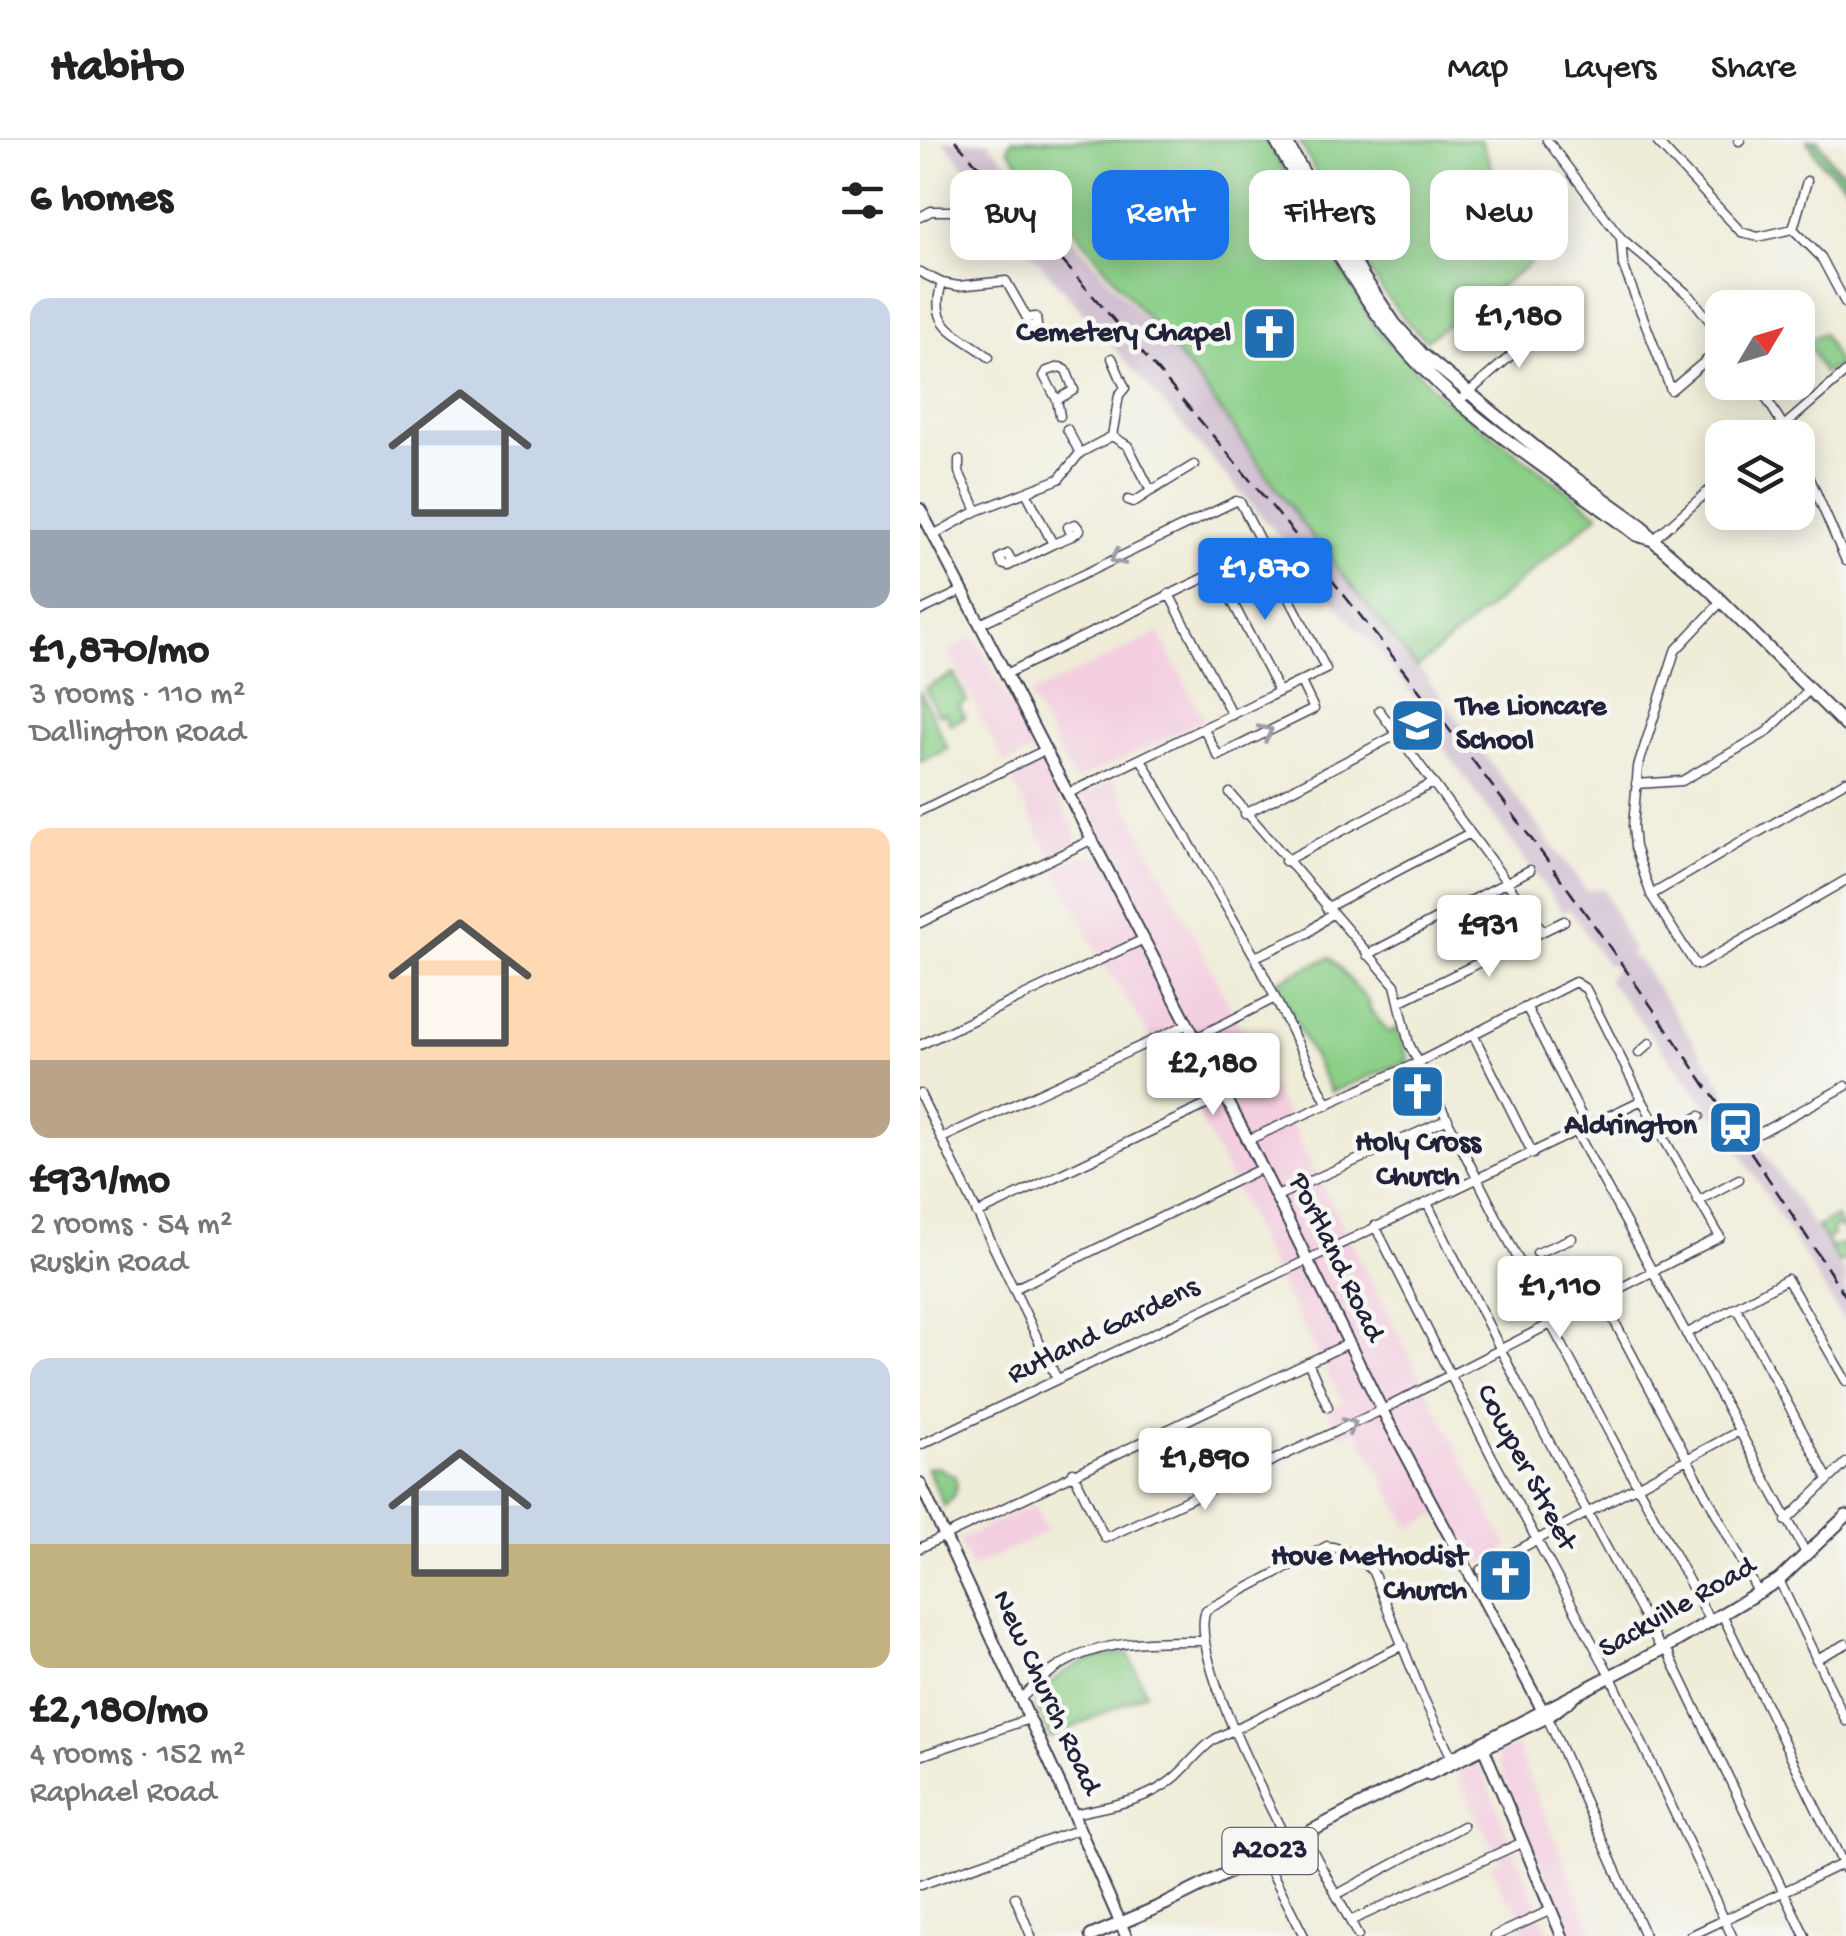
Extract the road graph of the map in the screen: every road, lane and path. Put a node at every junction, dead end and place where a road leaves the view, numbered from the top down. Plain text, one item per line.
1 (1275, 140) edge
2 (1285, 140) edge
3 (1547, 140) edge
4 (1658, 143) dead end
5 (1678, 145) dead end
6 (1668, 154) junction
7 (1806, 181) dead end
8 (950, 211) edge
9 (920, 216) edge
10 (1793, 229) junction
11 (1621, 238) junction
12 (1641, 252) junction
13 (1623, 265) junction
14 (920, 272) edge
15 (942, 283) junction
16 (1846, 304) edge
17 (1705, 315) edge
18 (1555, 317) dead end
19 (1027, 318) dead end
20 (989, 357) dead end
21 (1112, 358) dead end
22 (1705, 361) edge
23 (1846, 372) edge
24 (1462, 397) junction
25 (1057, 400) junction
26 (1060, 416) dead end
27 (1791, 420) edge
28 (1067, 429) dead end
29 (1112, 436) junction
30 (1080, 453) junction
31 (959, 460) dead end
32 (1194, 465) dead end
33 (1151, 491) junction
34 (1815, 491) edge
35 (1026, 494) junction
36 (1705, 494) edge
37 (1128, 500) dead end
38 (978, 511) junction
39 (921, 514) edge
40 (933, 534) junction
41 (1072, 536) dead end
42 (1652, 540) junction
43 (1053, 544) junction
44 (1264, 550) junction
45 (1012, 562) dead end
46 (1846, 562) edge
47 (1217, 572) junction
48 (962, 591) junction
49 (1169, 594) junction
50 (1721, 602) junction
51 (920, 611) edge
52 (980, 624) junction
53 (1006, 674) junction
54 (1300, 682) junction
55 (1810, 690) junction
56 (1280, 692) junction
57 (1378, 710) dead end
58 (1232, 715) junction
59 (1846, 726) edge
60 (1204, 729) junction
61 (1396, 734) junction
62 (1045, 750) junction
63 (1141, 760) junction
64 (1846, 781) edge
65 (1433, 783) junction
66 (1636, 784) junction
67 (1230, 793) dead end
68 (1067, 794) junction
69 (920, 811) edge
70 (1245, 814) junction
71 (1470, 833) junction
72 (1092, 839) junction
73 (1285, 860) junction
74 (1530, 870) dead end
75 (1846, 880) edge
76 (1506, 882) junction
77 (1652, 895) junction
78 (1328, 911) junction
79 (1564, 921) dead end
80 (920, 923) edge
81 (1543, 931) junction
82 (1144, 939) junction
83 (1366, 955) junction
84 (1255, 957) junction
85 (1275, 998) junction
86 (1401, 1002) junction
87 (1527, 1008) junction
88 (1188, 1024) junction
89 (1474, 1036) junction
90 (1196, 1038) junction
91 (1650, 1043) dead end
92 (920, 1045) edge
93 (1630, 1058) junction
94 (1419, 1062) junction
95 (1846, 1086) edge
96 (1224, 1096) junction
97 (1642, 1100) junction
98 (921, 1101) edge
99 (1328, 1104) junction
100 (1700, 1116) dead end
101 (1448, 1120) junction
102 (1586, 1127) junction
103 (1760, 1132) dead end
104 (1576, 1133) junction
105 (1662, 1136) junction
106 (942, 1138) junction
107 (1248, 1140) junction
108 (1532, 1154) junction
109 (1262, 1168) junction
110 (1479, 1178) junction
111 (1739, 1179) dead end
112 (1277, 1196) junction
113 (1698, 1201) junction
114 (1427, 1203) junction
115 (977, 1214) junction
116 (1375, 1226) junction
117 (1572, 1238) dead end
118 (1307, 1259) junction
119 (1519, 1262) junction
120 (1652, 1273) junction
121 (1014, 1290) junction
122 (1602, 1298) junction
123 (1736, 1307) junction
124 (1551, 1324) junction
125 (1686, 1334) junction
126 (1348, 1343) junction
127 (1501, 1350) junction
128 (1308, 1362) junction
129 (1450, 1376) junction
130 (1057, 1379) junction
131 (1846, 1382) edge
132 (1328, 1407) dead end
133 (1382, 1410) junction
134 (1737, 1432) junction
135 (920, 1444) edge
136 (1688, 1459) junction
137 (1846, 1462) edge
138 (1074, 1472) junction
139 (1828, 1479) junction
140 (920, 1484) edge
141 (1638, 1486) junction
142 (1588, 1513) junction
143 (1846, 1516) edge
144 (1786, 1521) junction
145 (944, 1536) junction
146 (1538, 1540) junction
147 (920, 1548) edge
148 (1807, 1555) junction
149 (1481, 1570) dead end
150 (1779, 1580) junction
151 (1759, 1594) junction
152 (1722, 1614) junction
153 (1710, 1622) junction
154 (1205, 1642) junction
155 (1403, 1644) junction
156 (1846, 1644) edge
157 (1663, 1649) junction
158 (1816, 1659) junction
159 (1611, 1677) junction
160 (1020, 1700) junction
161 (1544, 1713) junction
162 (1029, 1718) junction
163 (1846, 1721) edge
164 (1232, 1730) junction
165 (1482, 1745) junction
166 (920, 1756) edge
167 (1451, 1756) junction
168 (1420, 1776) junction
169 (1073, 1814) junction
170 (1464, 1826) dead end
171 (1080, 1829) junction
172 (1304, 1834) junction
173 (1524, 1842) junction
174 (1288, 1843) junction
175 (1262, 1854) junction
176 (1845, 1865) edge
177 (920, 1885) edge
178 (1783, 1892) junction
179 (1336, 1894) junction
180 (1015, 1897) dead end
181 (1551, 1910) junction
182 (1724, 1919) junction
183 (1350, 1921) junction
184 (1123, 1930) edge
185 (1031, 1936) edge
186 (1091, 1936) edge
187 (1304, 1936) edge
188 (1358, 1936) edge
189 (1495, 1936) edge
190 (1562, 1936) edge
191 (1645, 1936) edge
192 (1690, 1936) edge
193 (1732, 1936) edge
194 (1805, 1936) edge

1 - 24 main road
2 - 24 main road
3 - 11 street
4 - 6 street
5 - 6 street
6 - 10 street
7 - 10 street
8 - 9 street
10 - 16 street
11 - 12 street
11 - 13 street
12 - 13 street
12 - 17 street
13 - 22 street
14 - 15 street
15 - 19 street
15 - 20 street
18 - 24 street
21 - 29 street
23 - 27 street
24 - 42 main road
25 - 25 street
25 - 26 street
28 - 30 street
29 - 30 street
29 - 33 street
30 - 35 street
31 - 38 street
32 - 33 street
33 - 37 street
34 - 46 street
35 - 38 street
35 - 43 street
36 - 42 street
38 - 40 street
39 - 40 street, Portland Road
40 - 48 street, Portland Road
41 - 43 street
42 - 50 main road
43 - 45 street
44 - 47 street
44 -> 52 street
44 - 54 street
47 - 49 street
47 - 56 street
48 - 51 street
48 - 52 street, Portland Road
49 - 53 street
49 - 58 street
50 - 55 main road
50 - 66 street
52 - 53 street, Portland Road
53 - 62 street, Portland Road
54 - 56 street
60 -> 54 street
55 - 59 main road
55 - 66 street
56 - 58 street
57 - 61 street
58 - 60 street
60 - 63 street
61 - 65 street
61 - 70 street
62 - 68 street, Portland Road
62 - 69 street
63 - 68 street
63 - 84 street
64 - 77 street
65 - 71 street
65 - 73 street
66 - 77 street
67 - 70 street
68 - 72 street, Portland Road
70 - 73 street
71 - 76 street
71 - 78 street
72 - 80 street
72 - 82 street, Portland Road
73 - 78 street
74 - 76 street
75 - 77 street
76 - 81 street
76 - 83 street
78 - 83 street
78 - 84 street
79 - 81 street
81 - 86 street
82 - 88 street, Portland Road
82 - 92 street
83 - 86 street
84 - 85 street
85 - 90 street
85 - 99 street
86 - 94 street
87 - 89 street
87 - 93 street
87 - 102 street
88 - 90 street, Portland Road
88 - 106 street
89 - 94 street
89 - 108 street
90 - 96 street, Portland Road
91 - 93 street
93 - 97 street
94 - 99 street
94 - 101 street
95 - 103 street
96 - 107 street, Portland Road
96 - 115 street
97 - 102 street, Rutland Gardens
97 - 105 street
98 - 106 street
99 - 107 street
100 - 105 street
101 - 110 street
101 - 112 street
102 - 104 street, Rutland Gardens
104 - 108 street, Rutland Gardens
104 - 120 street
105 - 113 street
106 - 115 street
107 - 109 street, Portland Road
108 - 110 street, Rutland Gardens
109 - 112 street, Portland Road
109 - 121 street
110 - 114 street, Rutland Gardens
110 - 119 street
111 - 113 street
112 - 118 street, Portland Road
113 - 120 street
114 - 116 street, Rutland Gardens
114 - 127 street
115 - 121 street
116 - 118 street, Rutland Gardens
116 - 129 street, Cowper Street
117 - 119 street
118 - 126 street, Portland Road
118 - 130 street, Rutland Gardens
119 - 124 street
120 - 122 street
120 - 125 street
121 - 130 street
122 - 124 street
122 - 136 street
123 - 125 street
123 - 131 street
123 - 139 street
124 - 127 street
124 - 141 street
125 - 134 street
126 - 128 street
126 - 133 street, Portland Road
127 - 129 street
127 - 142 street
128 - 132 street
128 - 138 street
129 - 133 street
129 - 146 street, Cowper Street
130 - 135 street, Rutland Gardens
138 -> 133 street
133 - 161 street, Portland Road
134 - 136 street
134 - 144 street
136 - 141 street
136 - 151 street
137 - 139 street
138 - 145 street
139 - 144 street
140 - 145 street, New Church Road
141 - 142 street
141 - 153 street
142 - 146 street
142 - 157 street
143 - 148 main road, Sackville Road / A2023
144 - 148 street
145 - 147 street
145 - 160 street, New Church Road
146 - 149 street
146 - 159 street, Cowper Street
148 - 150 main road, Sackville Road / A2023
150 - 151 main road, Sackville Road / A2023
150 - 158 street
151 - 152 main road, Sackville Road / A2023
152 - 153 main road, Sackville Road / A2023
152 - 176 street
153 - 157 main road, Sackville Road / A2023
154 - 155 street
154 - 160 street
154 - 164 street
155 - 164 street
155 - 167 street
156 - 158 street
157 - 159 main road, Sackville Road / A2023
157 - 178 street
158 - 163 street
159 - 161 main road, Sackville Road / A2023
159 - 182 street, Cowper Street
160 - 162 street, New Church Road
161 - 165 main road, Sackville Road / A2023
161 - 191 street
162 - 166 street
162 - 169 street, New Church Road
164 - 169 street
164 - 174 street
165 - 167 main road, Sackville Road / A2023
165 - 168 main road, Sackville Road / A2023
165 - 173 street
167 - 168 main road, Sackville Road / A2023
168 - 172 main road, Sackville Road / A2023
169 - 171 street, New Church Road
170 - 179 street
171 - 177 street
171 - 184 street, New Church Road
172 - 174 main road, Sackville Road / A2023
172 - 179 street
173 - 181 street
173 - 183 street
174 - 175 main road, Sackville Road / A2023
175 - 184 main road, Sackville Road / A2023
175 - 187 street
176 - 178 street
178 - 182 street
178 - 194 street
179 - 183 street
180 - 185 street
181 - 189 street
181 - 190 street
182 - 192 street
182 - 193 street, Cowper Street
183 - 188 street
184 - 186 main road, A2023

